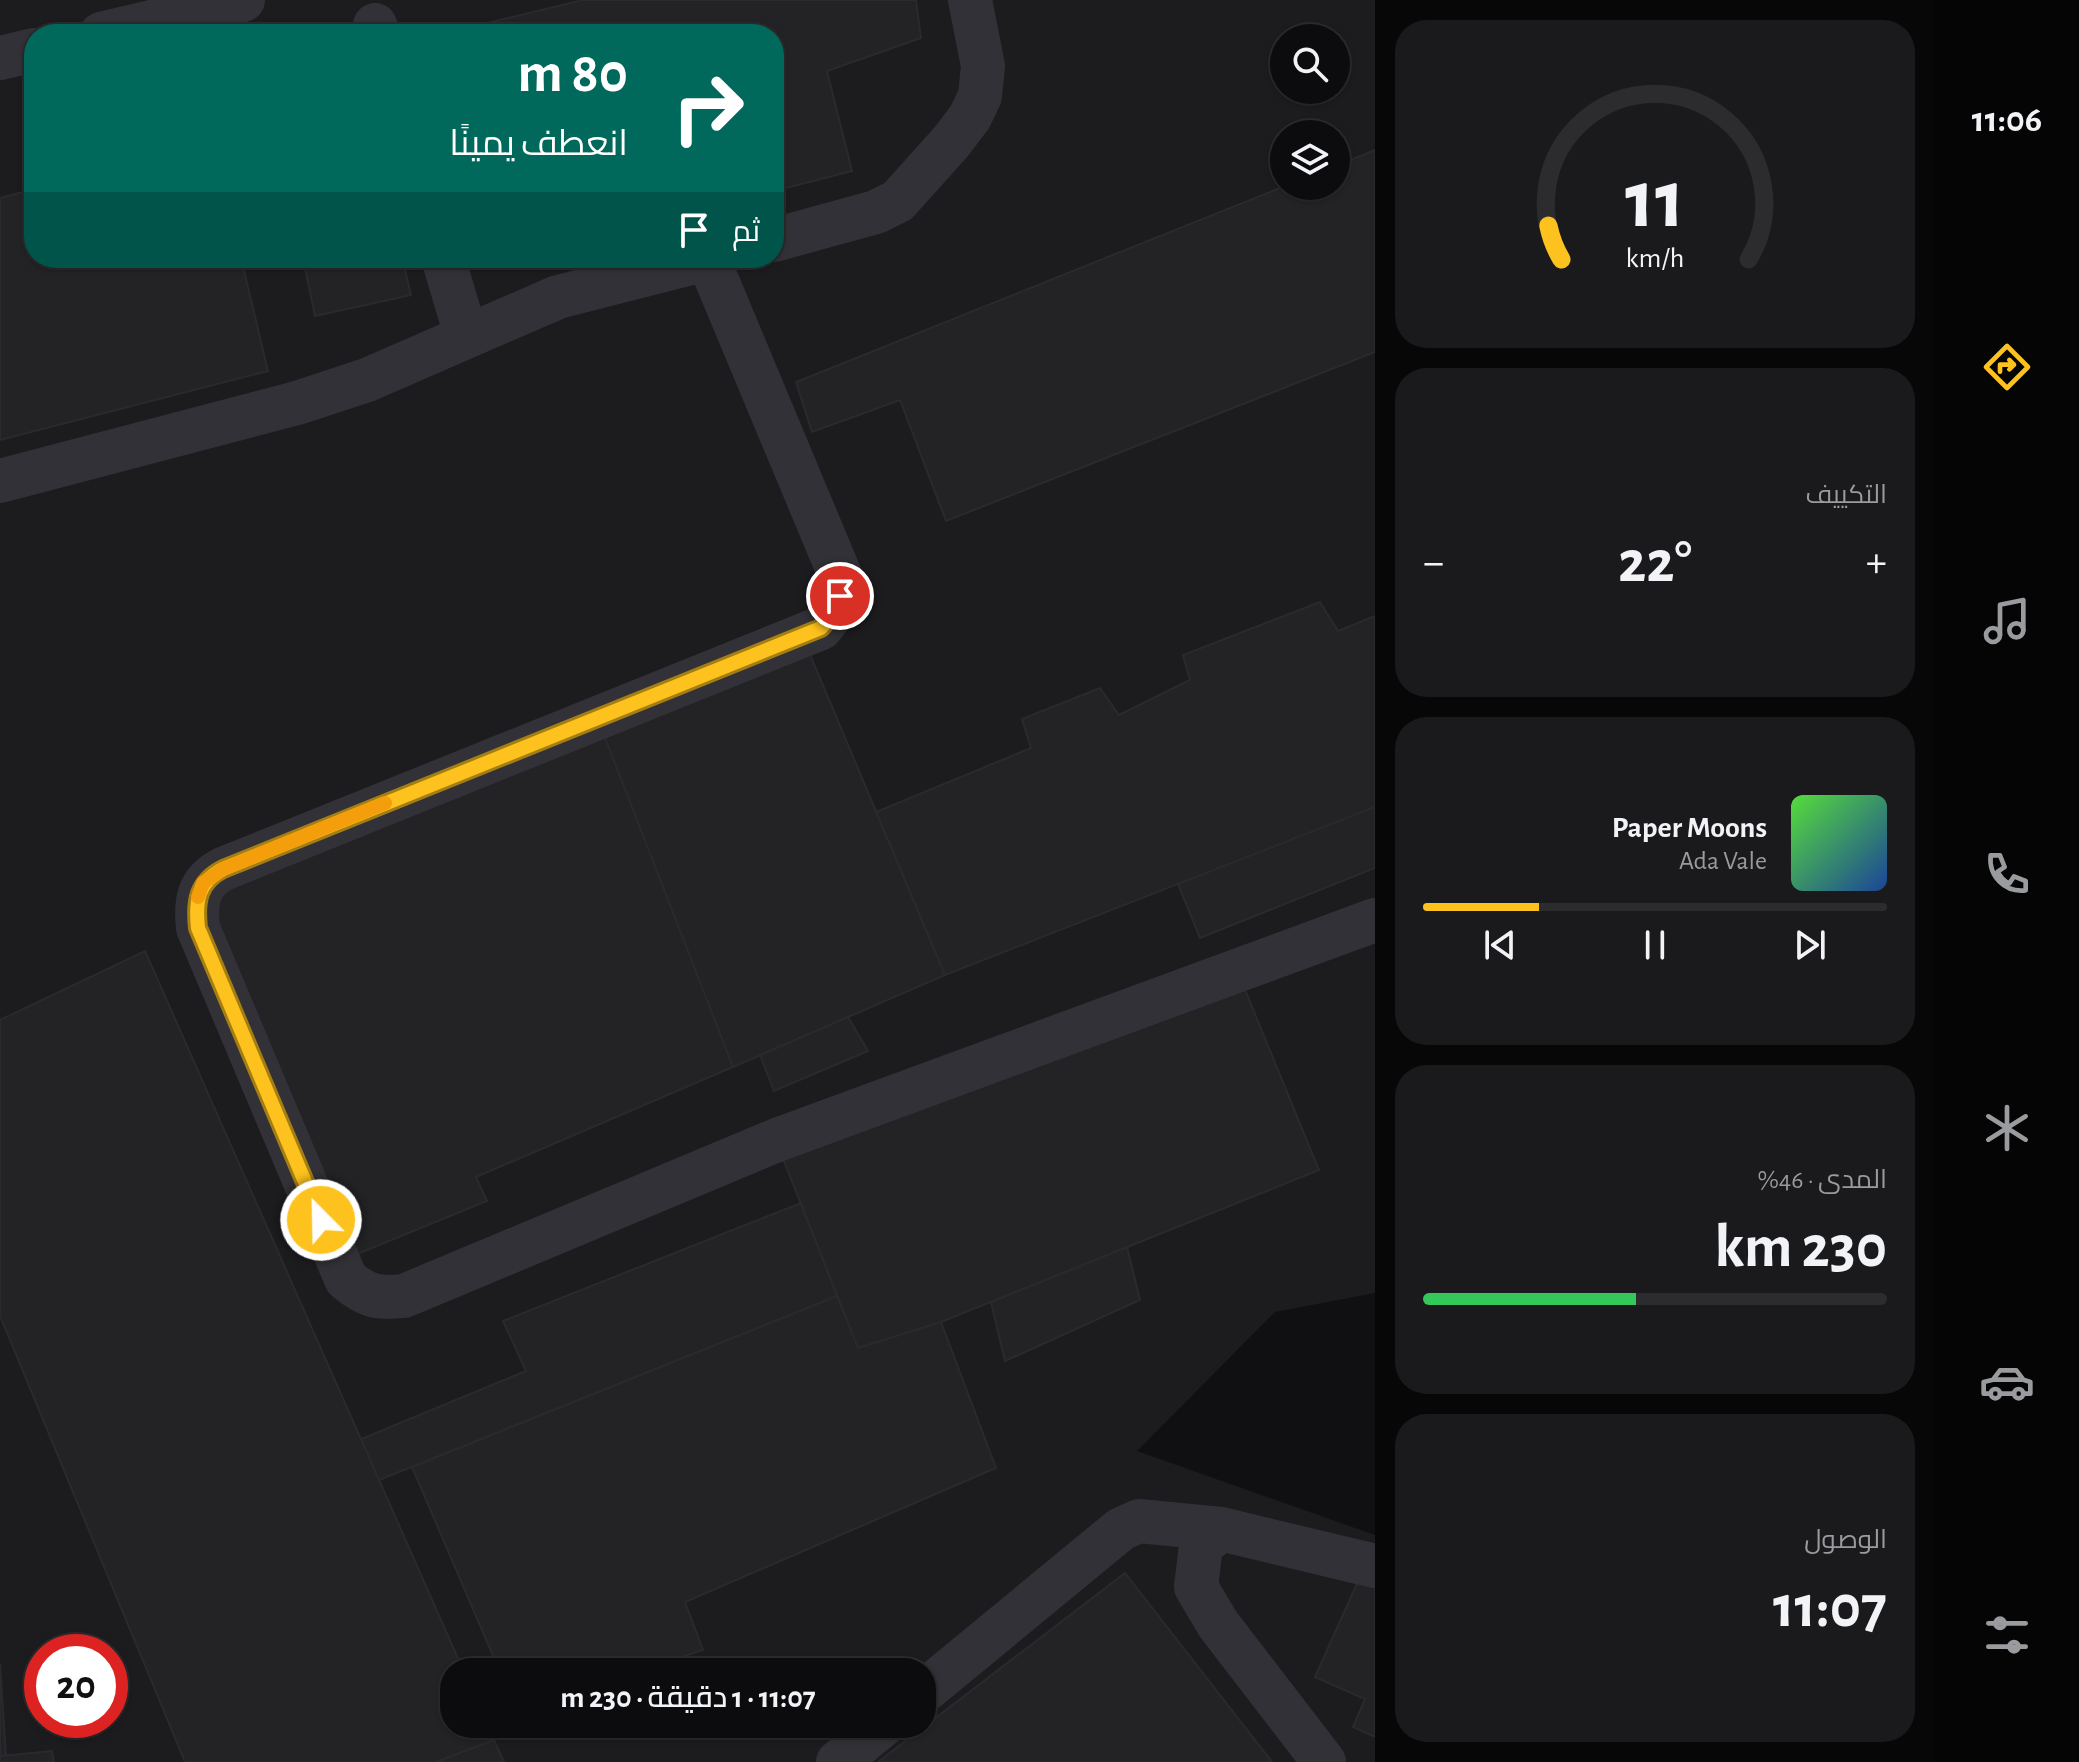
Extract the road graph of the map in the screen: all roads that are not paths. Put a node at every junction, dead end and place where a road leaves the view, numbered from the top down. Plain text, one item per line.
1 (243, 0) edge
2 (970, 0) edge
3 (143, 24) edge
4 (24, 52) edge
5 (0, 58) edge
6 (784, 237) edge
7 (446, 268) edge
8 (670, 268) edge
9 (713, 268) edge
10 (466, 335) junction
11 (0, 481) edge
12 (1375, 920) edge
13 (1221, 1529) junction
14 (1375, 1566) edge
15 (936, 1681) edge
16 (867, 1738) edge
17 (838, 1762) edge
18 (1324, 1762) edge

1 - 3 lane
2 - 6 lane
4 - 5 lane
7 - 10 lane
8 - 10 lane
9 - 12 lane
10 - 11 lane
13 - 14 lane
13 - 15 lane
13 - 18 lane
16 - 17 lane

